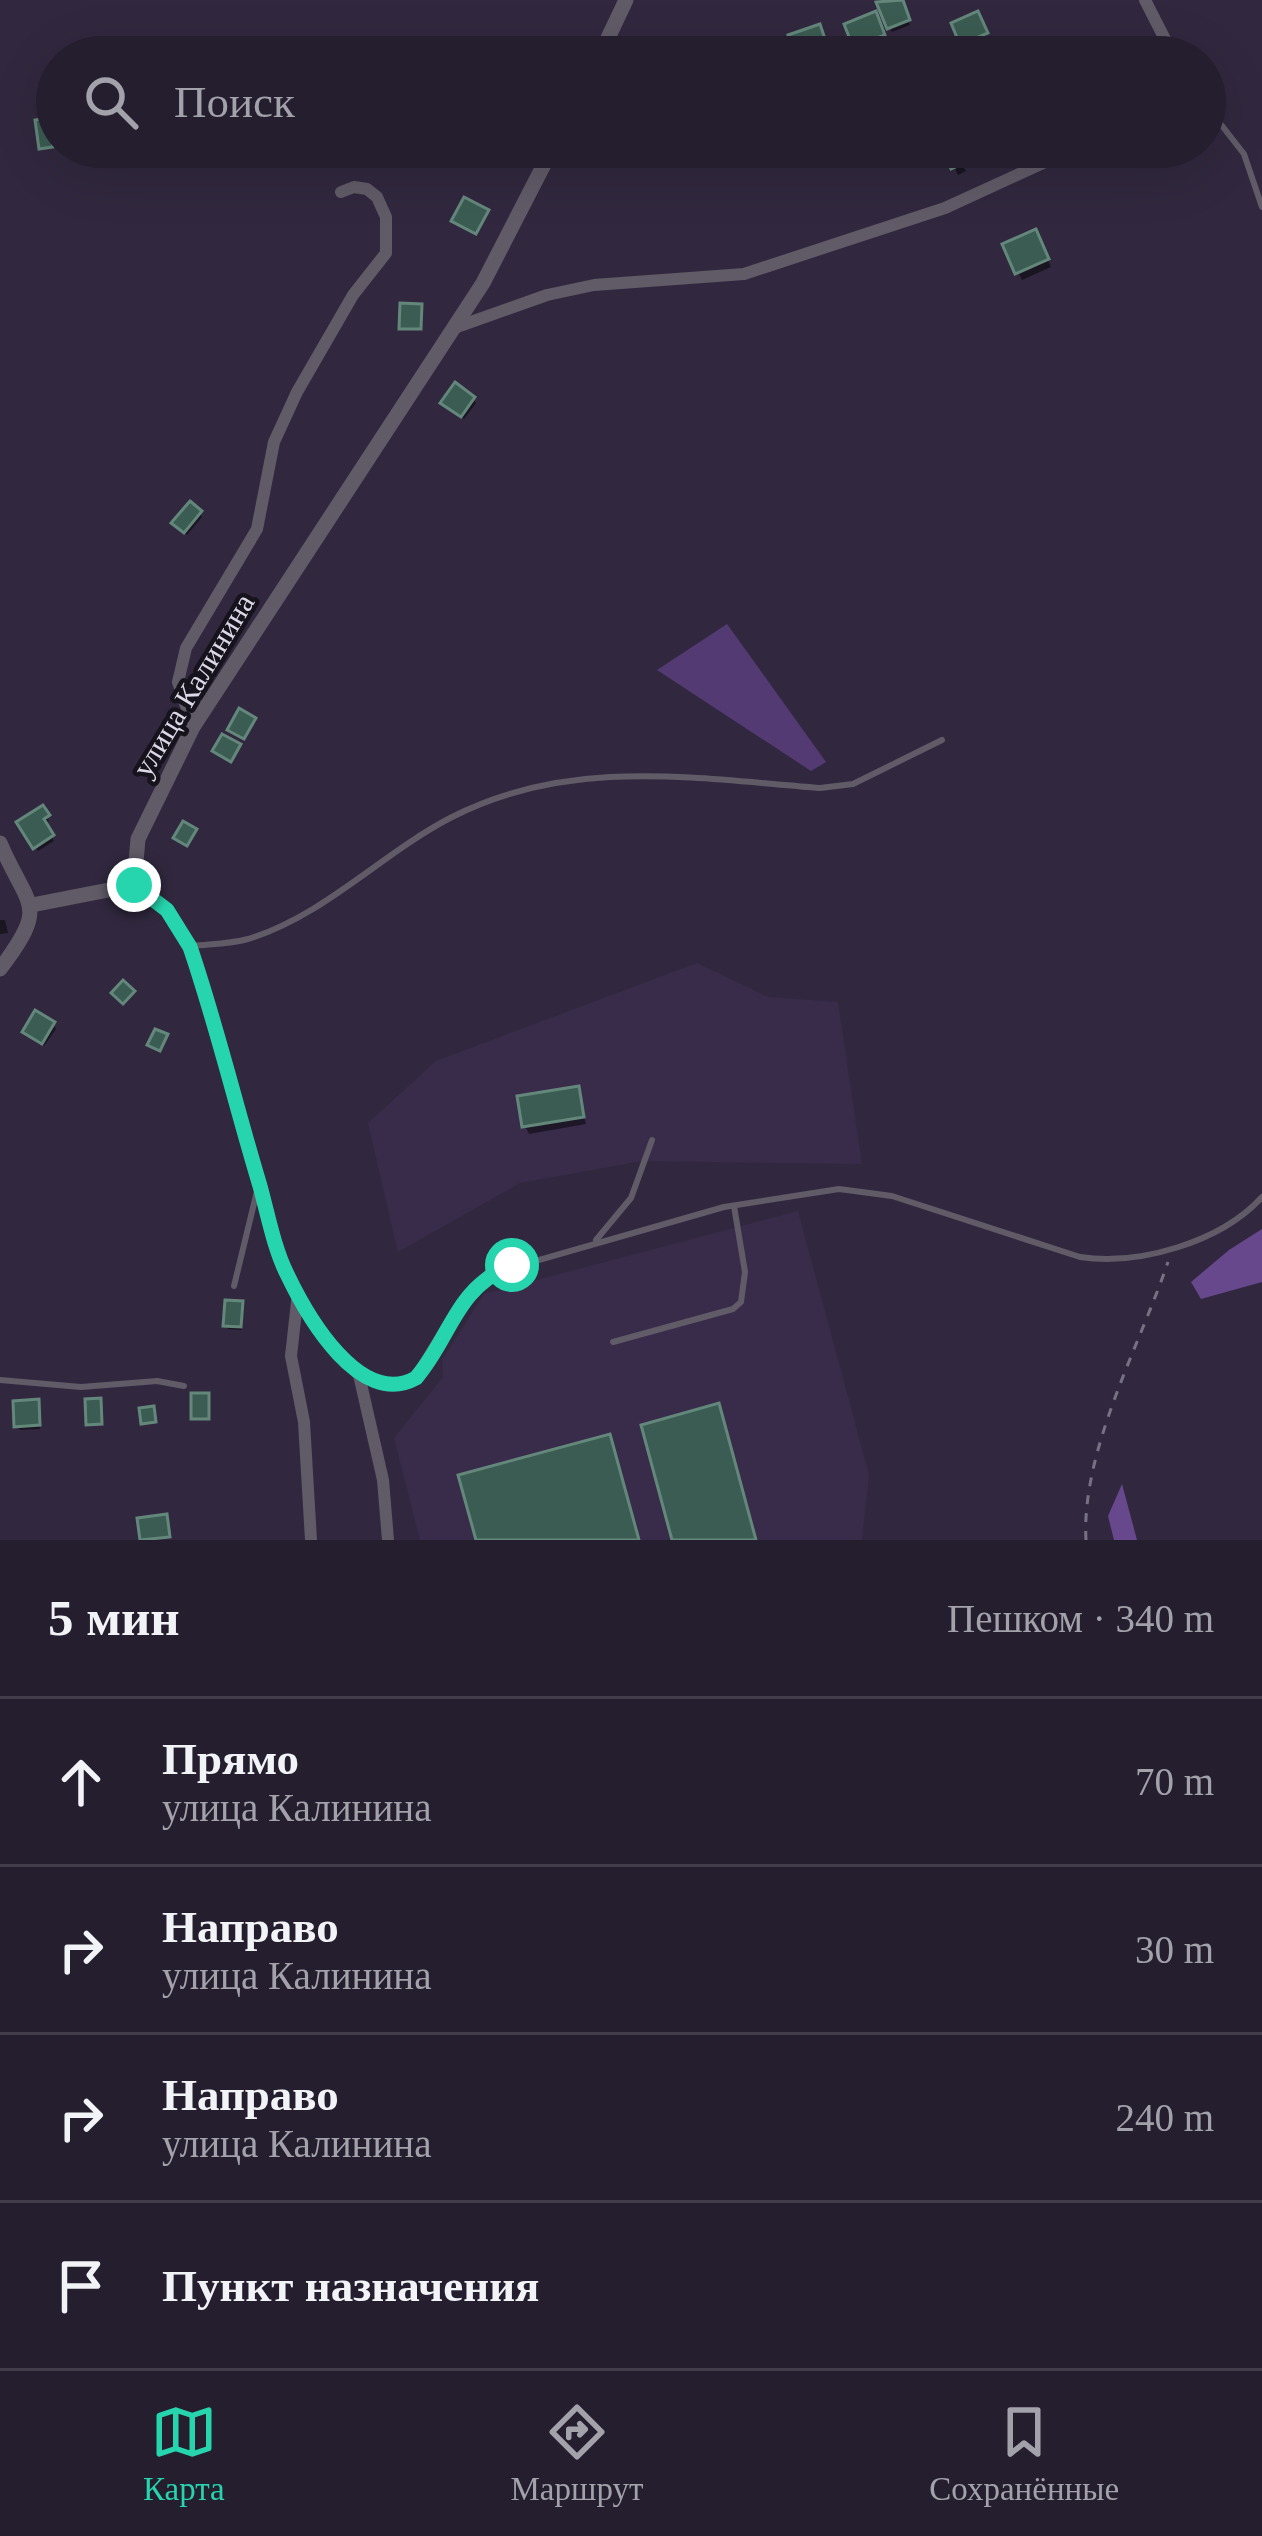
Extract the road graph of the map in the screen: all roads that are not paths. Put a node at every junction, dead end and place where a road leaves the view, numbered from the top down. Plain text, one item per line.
1 (626, 0) edge
2 (1145, 0) edge
3 (609, 36) edge
4 (1163, 36) edge
5 (1226, 131) edge
6 (542, 168) edge
7 (1032, 168) edge
8 (340, 192) dead end
9 (1262, 207) edge
10 (453, 328) junction
11 (193, 727) junction
12 (942, 740) dead end
13 (0, 843) edge
14 (134, 885) junction
15 (32, 905) junction
16 (190, 947) junction
17 (0, 969) edge
18 (652, 1141) dead end
19 (259, 1184) junction
20 (1262, 1197) edge
21 (734, 1206) junction
22 (593, 1243) junction
23 (490, 1274) joint
24 (234, 1286) dead end
25 (298, 1293) junction
26 (613, 1342) dead end
27 (359, 1374) junction
28 (0, 1380) edge
29 (184, 1386) dead end
30 (311, 1540) edge
31 (388, 1540) edge

1 - 3 street
2 - 4 street
5 - 9 lane
6 - 10 street, улица Калинина
7 - 10 street
8 - 11 street
10 - 11 street, улица Калинина
11 - 14 street, улица Калинина
12 - 16 lane
13 - 15 street
14 - 15 street
14 - 16 street
15 - 17 street
16 - 19 street
18 - 22 lane
19 - 24 lane
19 - 25 street
20 - 21 lane
21 - 22 lane
21 - 26 lane
22 - 23 lane
23 - 27 street
25 - 27 street
25 - 30 street
27 - 31 street
28 - 29 lane

